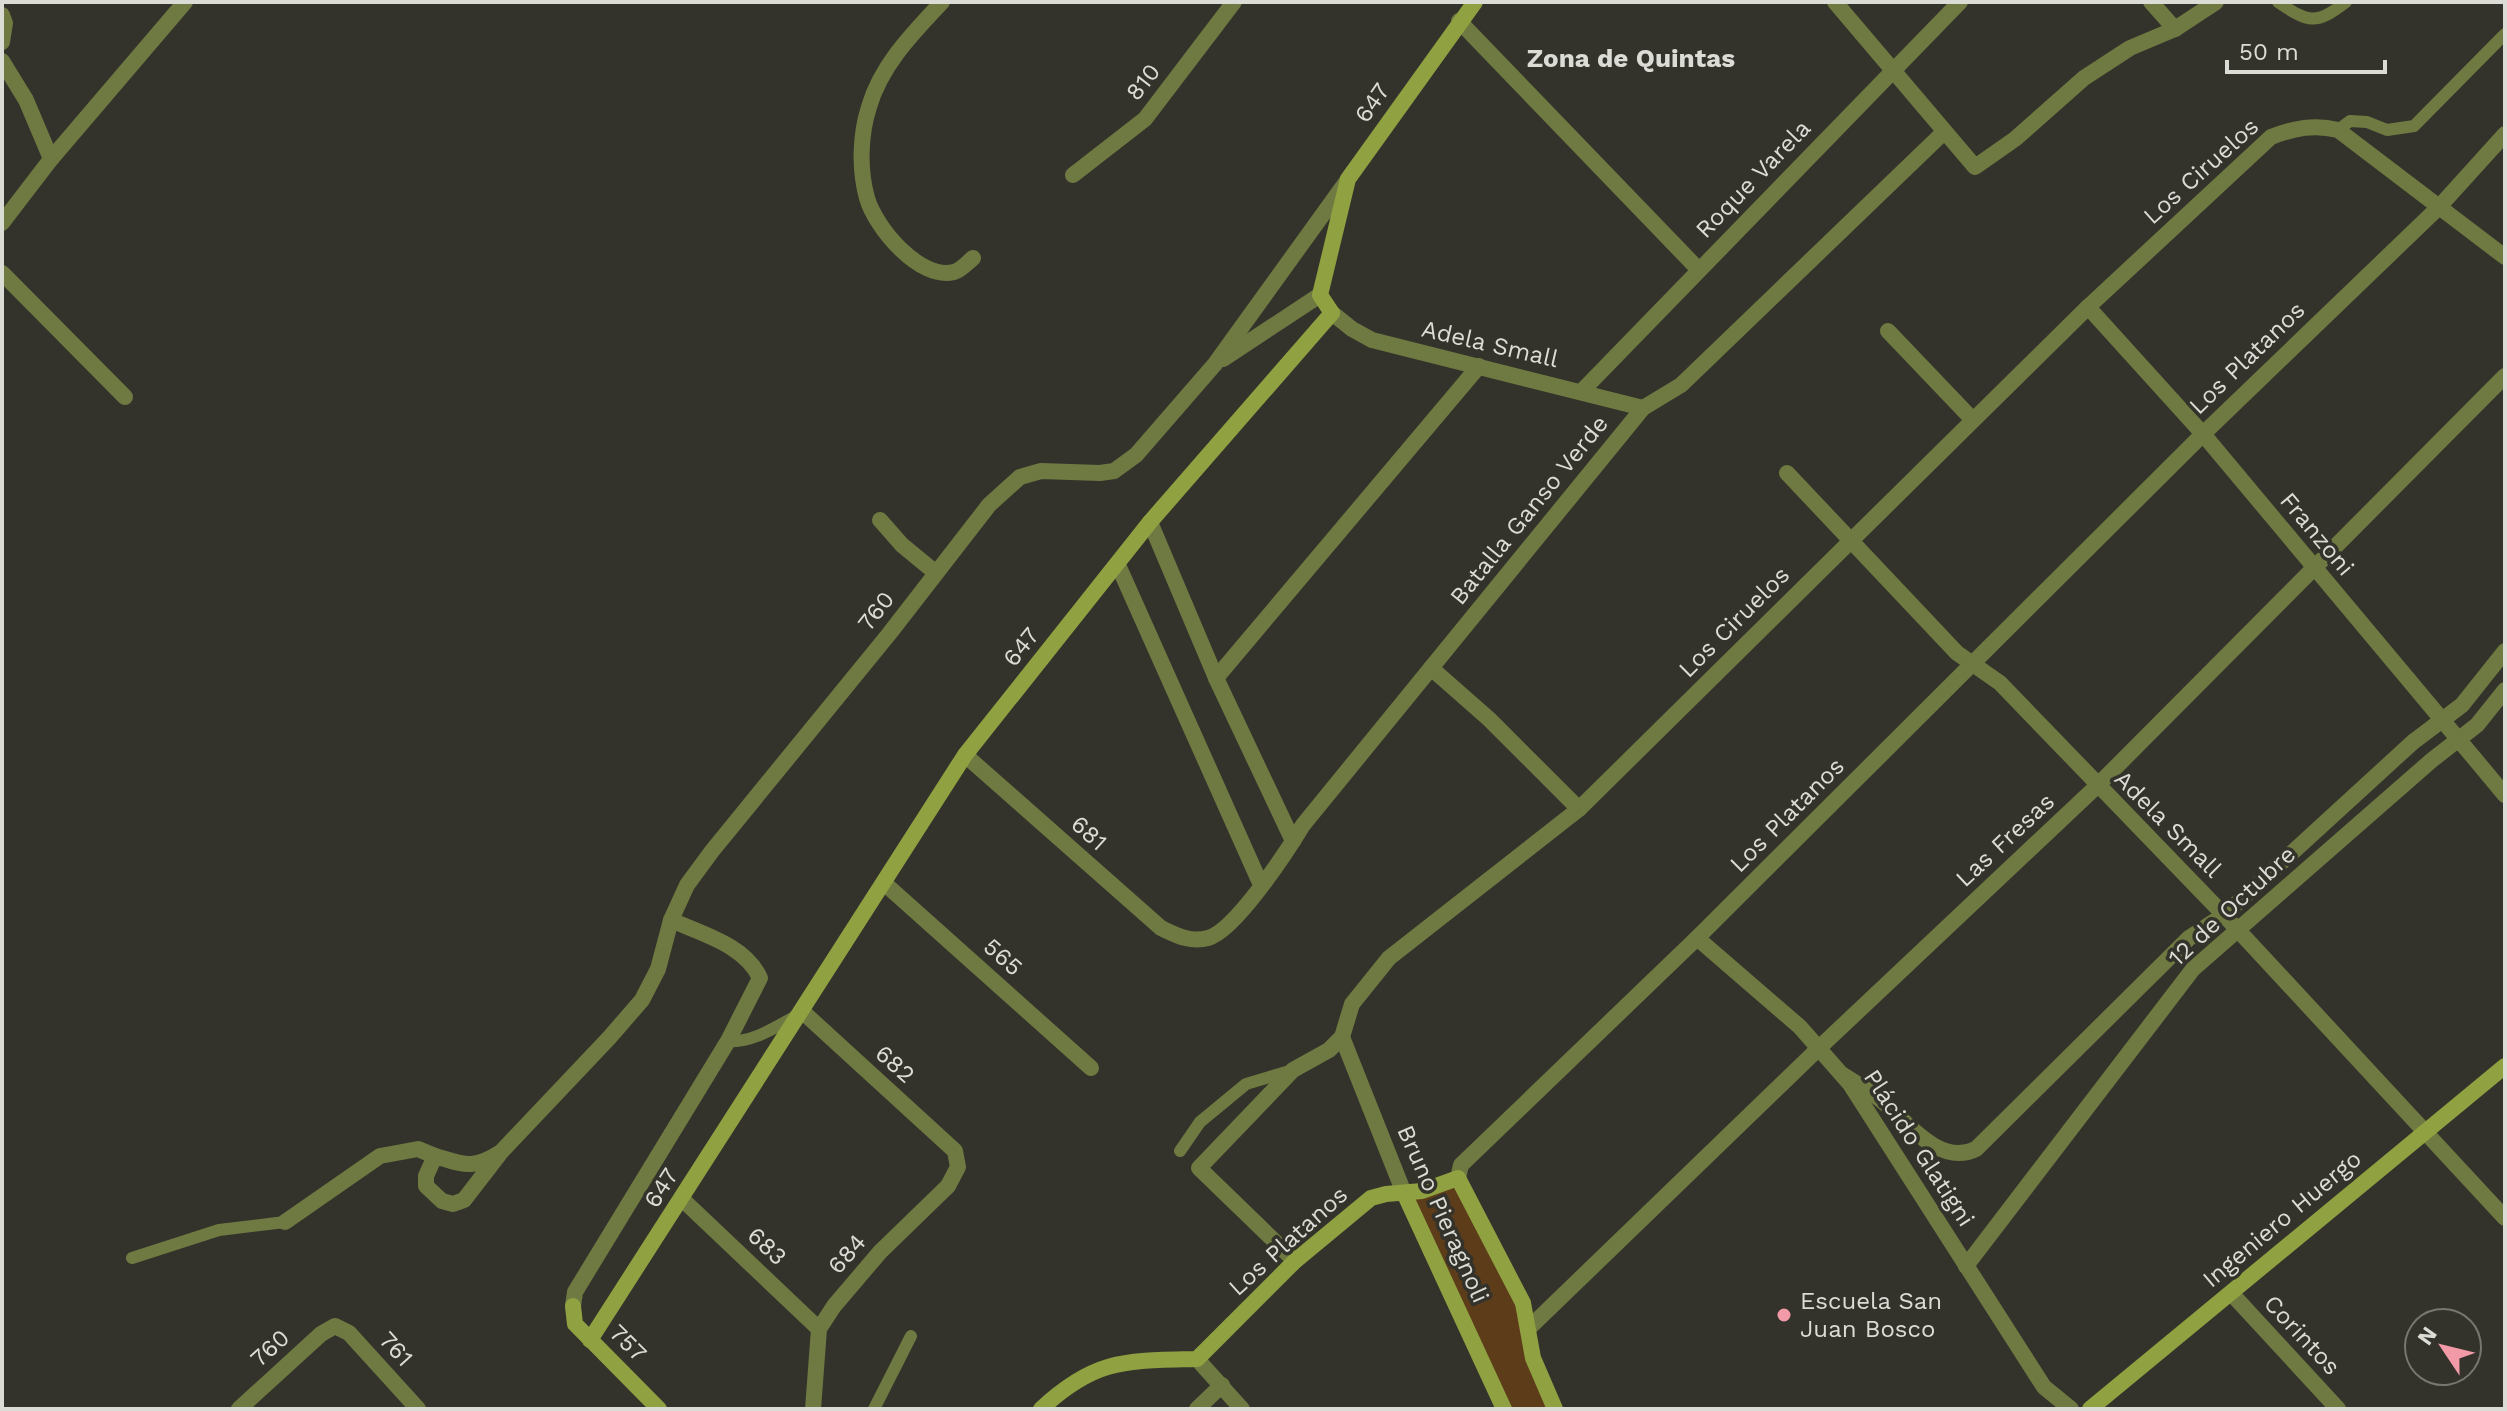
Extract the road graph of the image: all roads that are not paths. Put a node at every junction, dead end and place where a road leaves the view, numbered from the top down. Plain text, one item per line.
1 (185, 2) edge
2 (942, 2) edge
3 (1234, 2) edge
4 (1475, 2) edge
5 (1835, 2) edge
6 (1960, 2) edge
7 (2151, 2) edge
8 (2216, 2) edge
9 (2278, 2) edge
10 (2346, 2) edge
11 (2, 15) edge
12 (1459, 21) junction
13 (2175, 29) junction
14 (2505, 34) edge
15 (2, 42) edge
16 (2, 61) edge
17 (1891, 72) junction
18 (2338, 130) junction
19 (1944, 132) junction
20 (2505, 134) edge
21 (51, 159) junction
22 (1073, 175) dead end
23 (1348, 179) junction
24 (2439, 207) junction
25 (2, 223) edge
26 (2505, 257) edge
27 (973, 258) dead end
28 (1699, 270) junction
29 (2, 273) edge
30 (1320, 295) junction
31 (2088, 307) junction
32 (1332, 313) junction
33 (1888, 331) dead end
34 (1215, 364) junction
35 (1479, 366) junction
36 (2505, 376) edge
37 (1582, 391) junction
38 (125, 397) dead end
39 (1643, 408) junction
40 (1972, 419) junction
41 (2203, 434) junction
42 (1787, 473) dead end
43 (880, 520) dead end
44 (1150, 522) junction
45 (1852, 540) junction
46 (1118, 565) junction
47 (2315, 568) junction
48 (936, 573) junction
49 (2505, 651) edge
50 (1973, 665) junction
51 (1431, 668) junction
52 (1216, 678) junction
53 (2505, 690) edge
54 (2442, 722) junction
55 (2458, 741) junction
56 (965, 755) junction
57 (2097, 786) junction
58 (2505, 795) edge
59 (1579, 809) junction
60 (1293, 841) junction
61 (884, 883) junction
62 (1261, 885) junction
63 (2224, 915) junction
64 (671, 920) junction
65 (2237, 930) junction
66 (1697, 938) junction
67 (1185, 940) joint
68 (803, 1012) junction
69 (1342, 1037) junction
70 (728, 1041) junction
71 (1820, 1047) junction
72 (2505, 1066) edge
73 (1091, 1068) dead end
74 (1293, 1070) junction
75 (1843, 1075) junction
76 (2424, 1133) junction
77 (955, 1151) joint
78 (1180, 1151) dead end
79 (501, 1152) junction
80 (435, 1156) junction
81 (1458, 1178) junction
82 (1404, 1193) junction
83 (682, 1199) junction
84 (2505, 1218) edge
85 (285, 1222) joint
86 (132, 1258) dead end
87 (1295, 1261) junction
88 (1966, 1266) junction
89 (2231, 1293) junction
90 (335, 1326) joint
91 (819, 1329) junction
92 (1528, 1329) junction
93 (911, 1336) dead end
94 (590, 1340) junction
95 (1197, 1359) junction
96 (1222, 1385) junction
97 (239, 1409) edge
98 (418, 1409) edge
99 (659, 1409) edge
100 (813, 1409) edge
101 (874, 1409) edge
102 (1041, 1409) edge
103 (1197, 1409) edge
104 (1242, 1409) edge
105 (1504, 1409) edge
106 (1555, 1409) edge
107 (2071, 1409) edge
108 (2090, 1409) edge
109 (2338, 1409) edge

1 - 21 street
2 - 27 street
3 - 22 street, 810
4 - 12 street, 647
5 - 17 street
6 - 17 street, Roque Varela
7 - 13 street
8 - 13 street
9 - 10 lane
11 - 15 street
12 - 23 street, 647
12 - 28 street
13 - 19 street
14 - 18 lane
16 - 21 street
17 - 19 street
17 - 28 street, Roque Varela
18 - 24 street
18 - 31 street, Los Ciruelos
19 - 39 street, Batalla Ganso Verde
20 - 24 street, Los Platanos
21 - 25 street
23 - 30 street, 647
23 - 34 street, 760
24 - 26 street
24 - 41 street, Los Platanos
28 - 37 street, Roque Varela
29 - 38 street
30 - 32 street
30 - 34 street
31 - 40 street, Los Ciruelos
31 - 41 street, Franzoni
32 - 35 street, Adela Small
32 - 44 street, 647
33 - 40 street
34 - 48 street, 760
35 - 37 street, Adela Small
35 - 52 street
36 - 47 street, Las Fresas
37 - 39 street, Adela Small
39 - 51 street, Batalla Ganso Verde
40 - 45 street, Los Ciruelos
41 - 47 street, Franzoni
41 - 50 street, Los Platanos
42 - 45 street, Adela Small
43 - 48 street
44 - 46 street, 647
44 - 52 street
45 - 50 street, Adela Small
45 - 59 street, Los Ciruelos
46 - 56 street, 647
46 - 62 street
47 - 54 street, Franzoni
47 - 57 street, Las Fresas
48 - 64 street, 760
49 - 54 street, 12 de Octubre
50 - 57 street, Adela Small
50 - 66 street, Los Platanos
51 - 59 street
51 - 60 street, Batalla Ganso Verde
52 - 60 street
53 - 55 street, 12 de Octubre
54 - 55 street, Franzoni
54 - 63 street, 12 de Octubre
55 - 58 street, Franzoni
55 - 65 street, 12 de Octubre
56 - 61 street, 647
56 - 67 street, 681
57 - 63 street, Adela Small
57 - 71 street, Las Fresas
59 - 69 street, Los Ciruelos
60 - 62 street, Batalla Ganso Verde
61 - 68 street, 647
61 - 73 street, 565
62 - 67 street, Batalla Ganso Verde
63 - 65 street, Adela Small
63 - 75 street, 12 de Octubre
64 - 70 street
64 - 79 street, 760
65 - 76 street, Adela Small
65 - 88 street, 12 de Octubre
66 - 71 street, Plácido Glatigni
66 - 81 street, Los Platanos
68 - 70 lane
68 - 77 street, 682
68 - 83 street, 647
69 - 74 street
69 - 82 street, Bruno Pieragnoli
70 - 94 street, 757
71 - 75 street, Plácido Glatigni
71 - 92 street, Las Fresas
72 - 76 street, Ingeniero Huergo
74 - 78 lane
74 - 87 street
75 - 88 street, Plácido Glatigni
76 - 84 street, Adela Small
76 - 89 street, Ingeniero Huergo
77 - 91 street, 684
79 - 80 street, 760
79 - 80 street, 760
80 - 85 street
81 - 82 street, Los Platanos
81 - 92 street, Bruno Pieragnoli
82 - 87 street, Los Platanos
82 - 105 street, Bruno Pieragnoli
83 - 91 street, 683
83 - 94 street, 647
85 - 86 lane
87 - 95 street, Los Platanos
88 - 107 street, Plácido Glatigni
89 - 108 street, Ingeniero Huergo
89 - 109 street, Corintos
90 - 97 street, 760
90 - 98 street, 761
91 - 100 street
92 - 106 street, Bruno Pieragnoli
93 - 101 lane
94 - 99 street, 757
95 - 96 street
95 - 102 street
96 - 103 street
96 - 104 street

